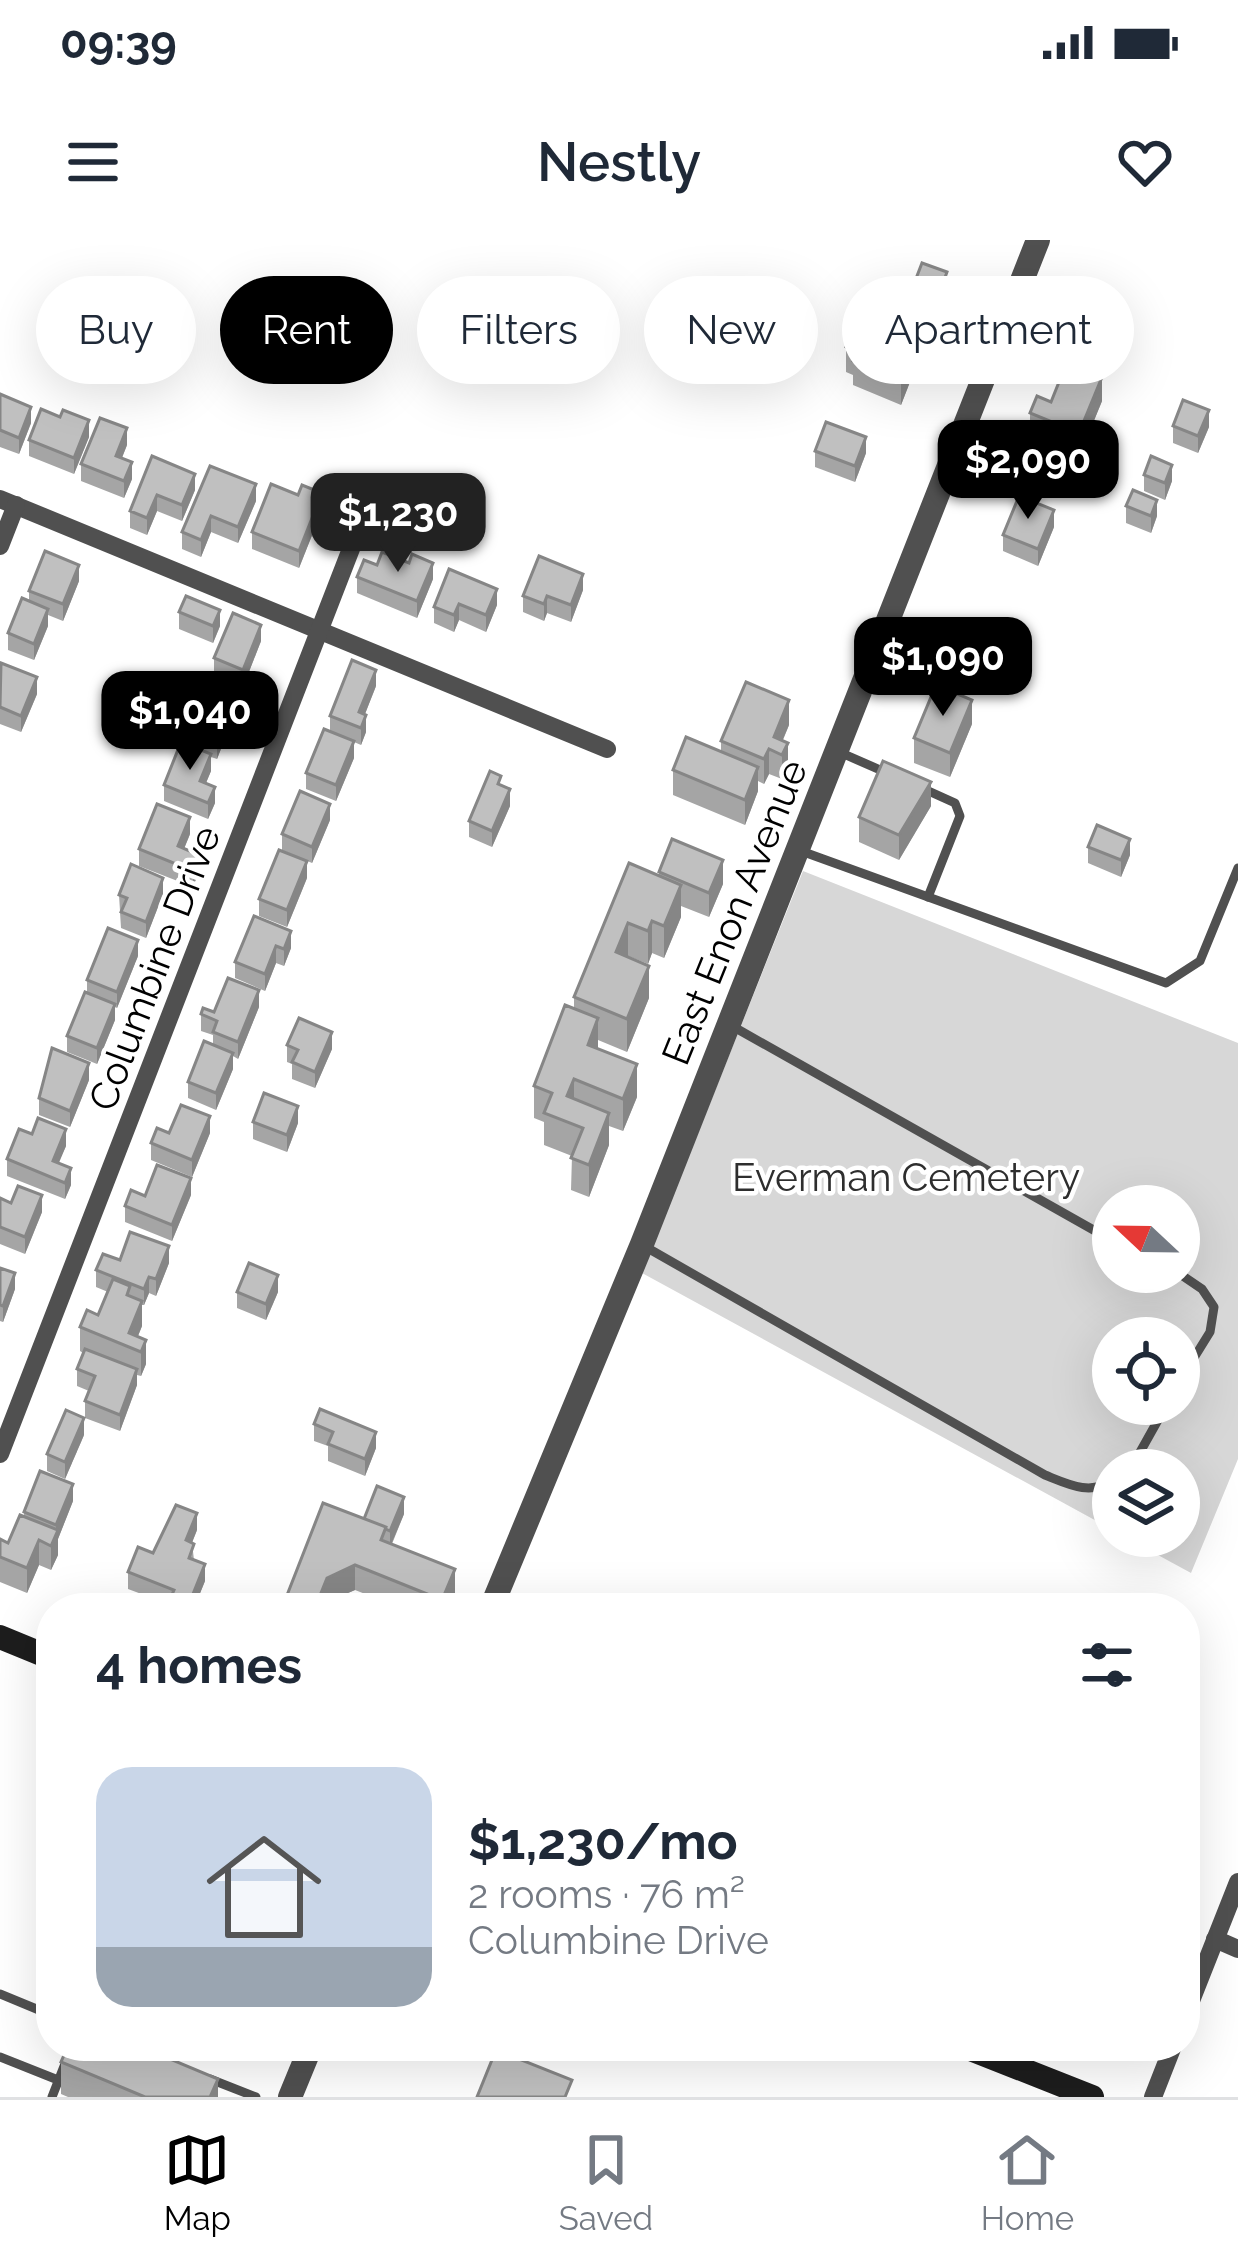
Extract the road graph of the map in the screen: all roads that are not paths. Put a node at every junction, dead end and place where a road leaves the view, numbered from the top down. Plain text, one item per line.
1 (1038, 240) edge
2 (8, 502) edge
3 (368, 505) dead end
4 (0, 546) edge
5 (321, 629) junction
6 (608, 749) dead end
7 (837, 751) junction
8 (896, 777) edge
9 (916, 785) edge
10 (798, 850) junction
11 (1238, 868) edge
12 (928, 897) junction
13 (728, 1023) junction
14 (1092, 1230) edge
15 (642, 1244) junction
16 (1200, 1288) edge
17 (1200, 1348) edge
18 (0, 1454) edge
19 (1092, 1489) edge
20 (497, 1593) edge
21 (0, 1636) edge
22 (36, 1652) edge
23 (1238, 1882) edge
24 (1215, 1940) junction
25 (1238, 1948) edge
26 (1200, 1978) edge
27 (0, 1994) edge
28 (36, 2009) edge
29 (0, 2057) edge
30 (65, 2061) edge
31 (305, 2061) edge
32 (1001, 2061) edge
33 (1167, 2061) edge
34 (205, 2077) edge
35 (58, 2080) junction
36 (243, 2095) edge
37 (52, 2097) edge
38 (256, 2097) edge
39 (290, 2097) edge
40 (1092, 2097) edge
41 (1153, 2097) edge

1 - 7 street, East Enon Avenue
2 - 4 street
2 - 5 street
3 - 5 street, Columbine Drive
5 - 6 street
5 - 18 street, Columbine Drive
7 - 8 lane
7 - 10 street, East Enon Avenue
9 - 12 lane
10 - 12 lane
10 - 13 street, East Enon Avenue
11 - 12 lane
13 - 14 lane
13 - 15 street, East Enon Avenue
15 - 19 lane
15 - 20 street, East Enon Avenue
16 - 17 lane
21 - 22 main road
23 - 24 street
24 - 25 street
24 - 26 street
27 - 28 lane
29 - 35 lane
30 - 35 lane
31 - 39 street
32 - 40 main road
33 - 41 street
34 - 36 lane
35 - 37 lane
36 - 38 lane

